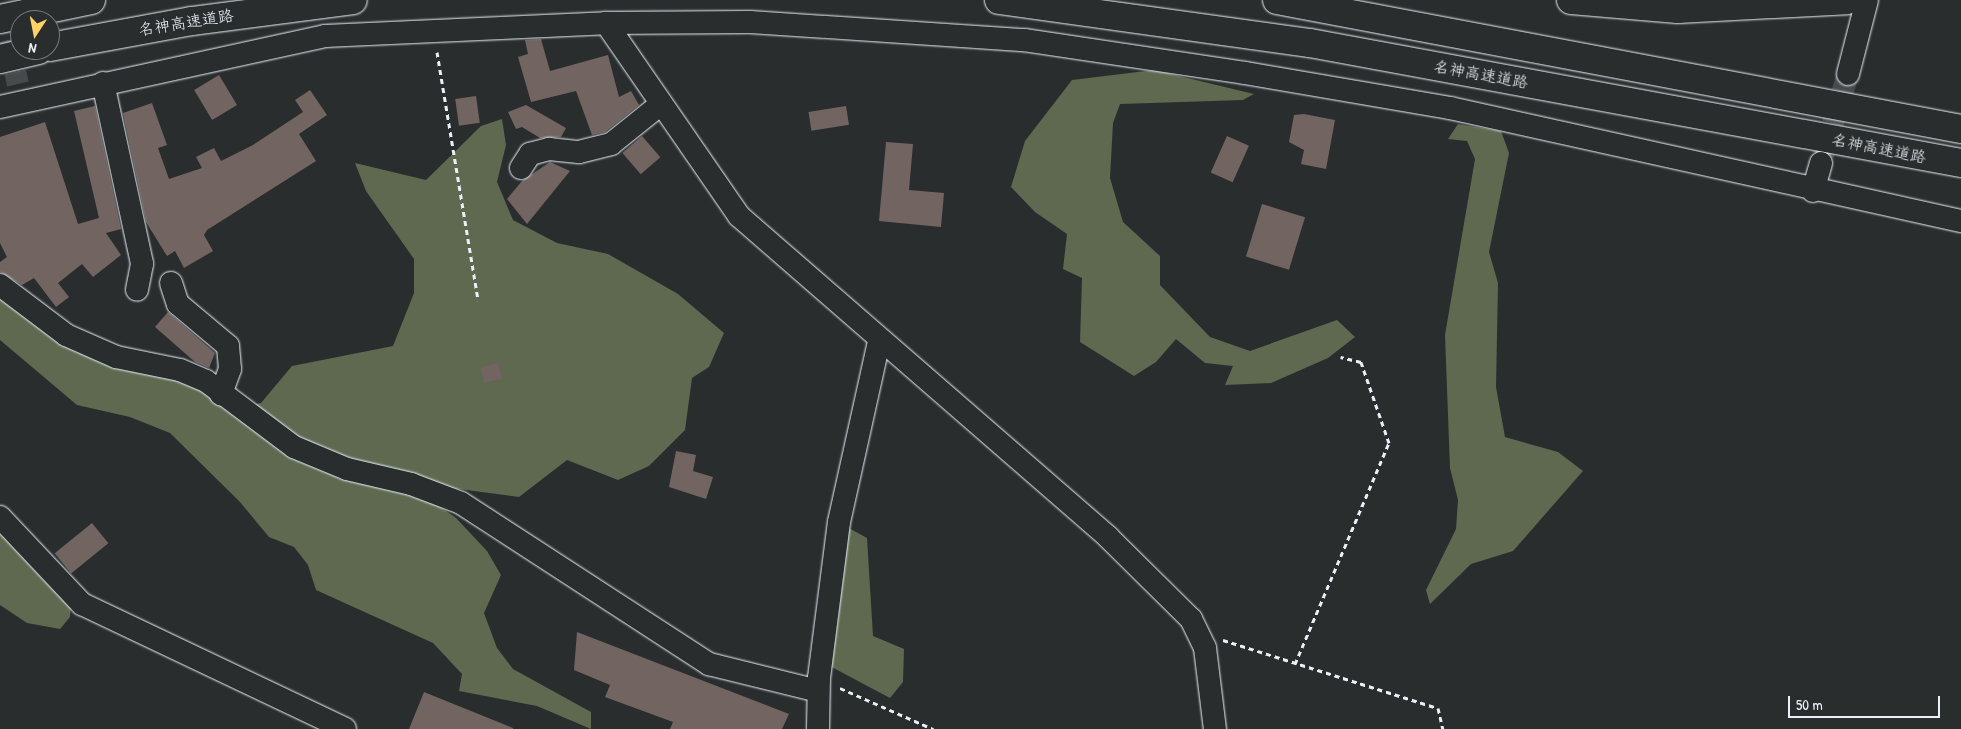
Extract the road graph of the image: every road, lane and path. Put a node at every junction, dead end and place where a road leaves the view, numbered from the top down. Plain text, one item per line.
1 (91, 0) edge
2 (353, 0) edge
3 (999, 0) edge
4 (1277, 0) edge
5 (1571, 0) edge
6 (1848, 0) edge
7 (1867, 0) edge
8 (1803, 1) edge
9 (0, 20) edge
10 (606, 23) junction
11 (433, 30) junction
12 (60, 45) edge
13 (1848, 74) tunnel mouth
14 (104, 84) junction
15 (661, 104) junction
16 (0, 107) edge
17 (1961, 129) edge
18 (1821, 163) tunnel mouth
19 (1961, 163) edge
20 (521, 168) dead end
21 (1813, 191) junction
22 (1961, 221) edge
23 (171, 282) dead end
24 (0, 285) edge
25 (137, 290) dead end
26 (478, 301) dead end
27 (879, 341) junction
28 (1341, 357) dead end
29 (221, 394) junction
30 (0, 517) edge
31 (1198, 635) junction
32 (1295, 664) junction
33 (818, 685) junction
34 (344, 729) edge
35 (818, 729) edge
36 (933, 729) edge
37 (1215, 729) edge
38 (1443, 729) edge

1 - 9 main road
2 - 12 main road, 名神高速道路
3 - 19 main road, 名神高速道路
4 - 17 main road, 名神高速道路
5 - 8 main road
6 - 8 main road
7 - 13 street
10 - 11 street
10 - 15 street
10 - 21 street
11 - 14 street
11 - 26 path
14 - 16 street
14 - 25 street
15 - 20 street
15 - 27 street
18 - 21 street
21 - 22 street
23 - 29 street
24 - 29 street
27 - 31 street
27 - 33 street
28 - 32 path
29 - 33 street
30 - 34 street
31 - 32 path
31 - 37 street
32 - 38 path
33 - 35 street
33 - 36 path

